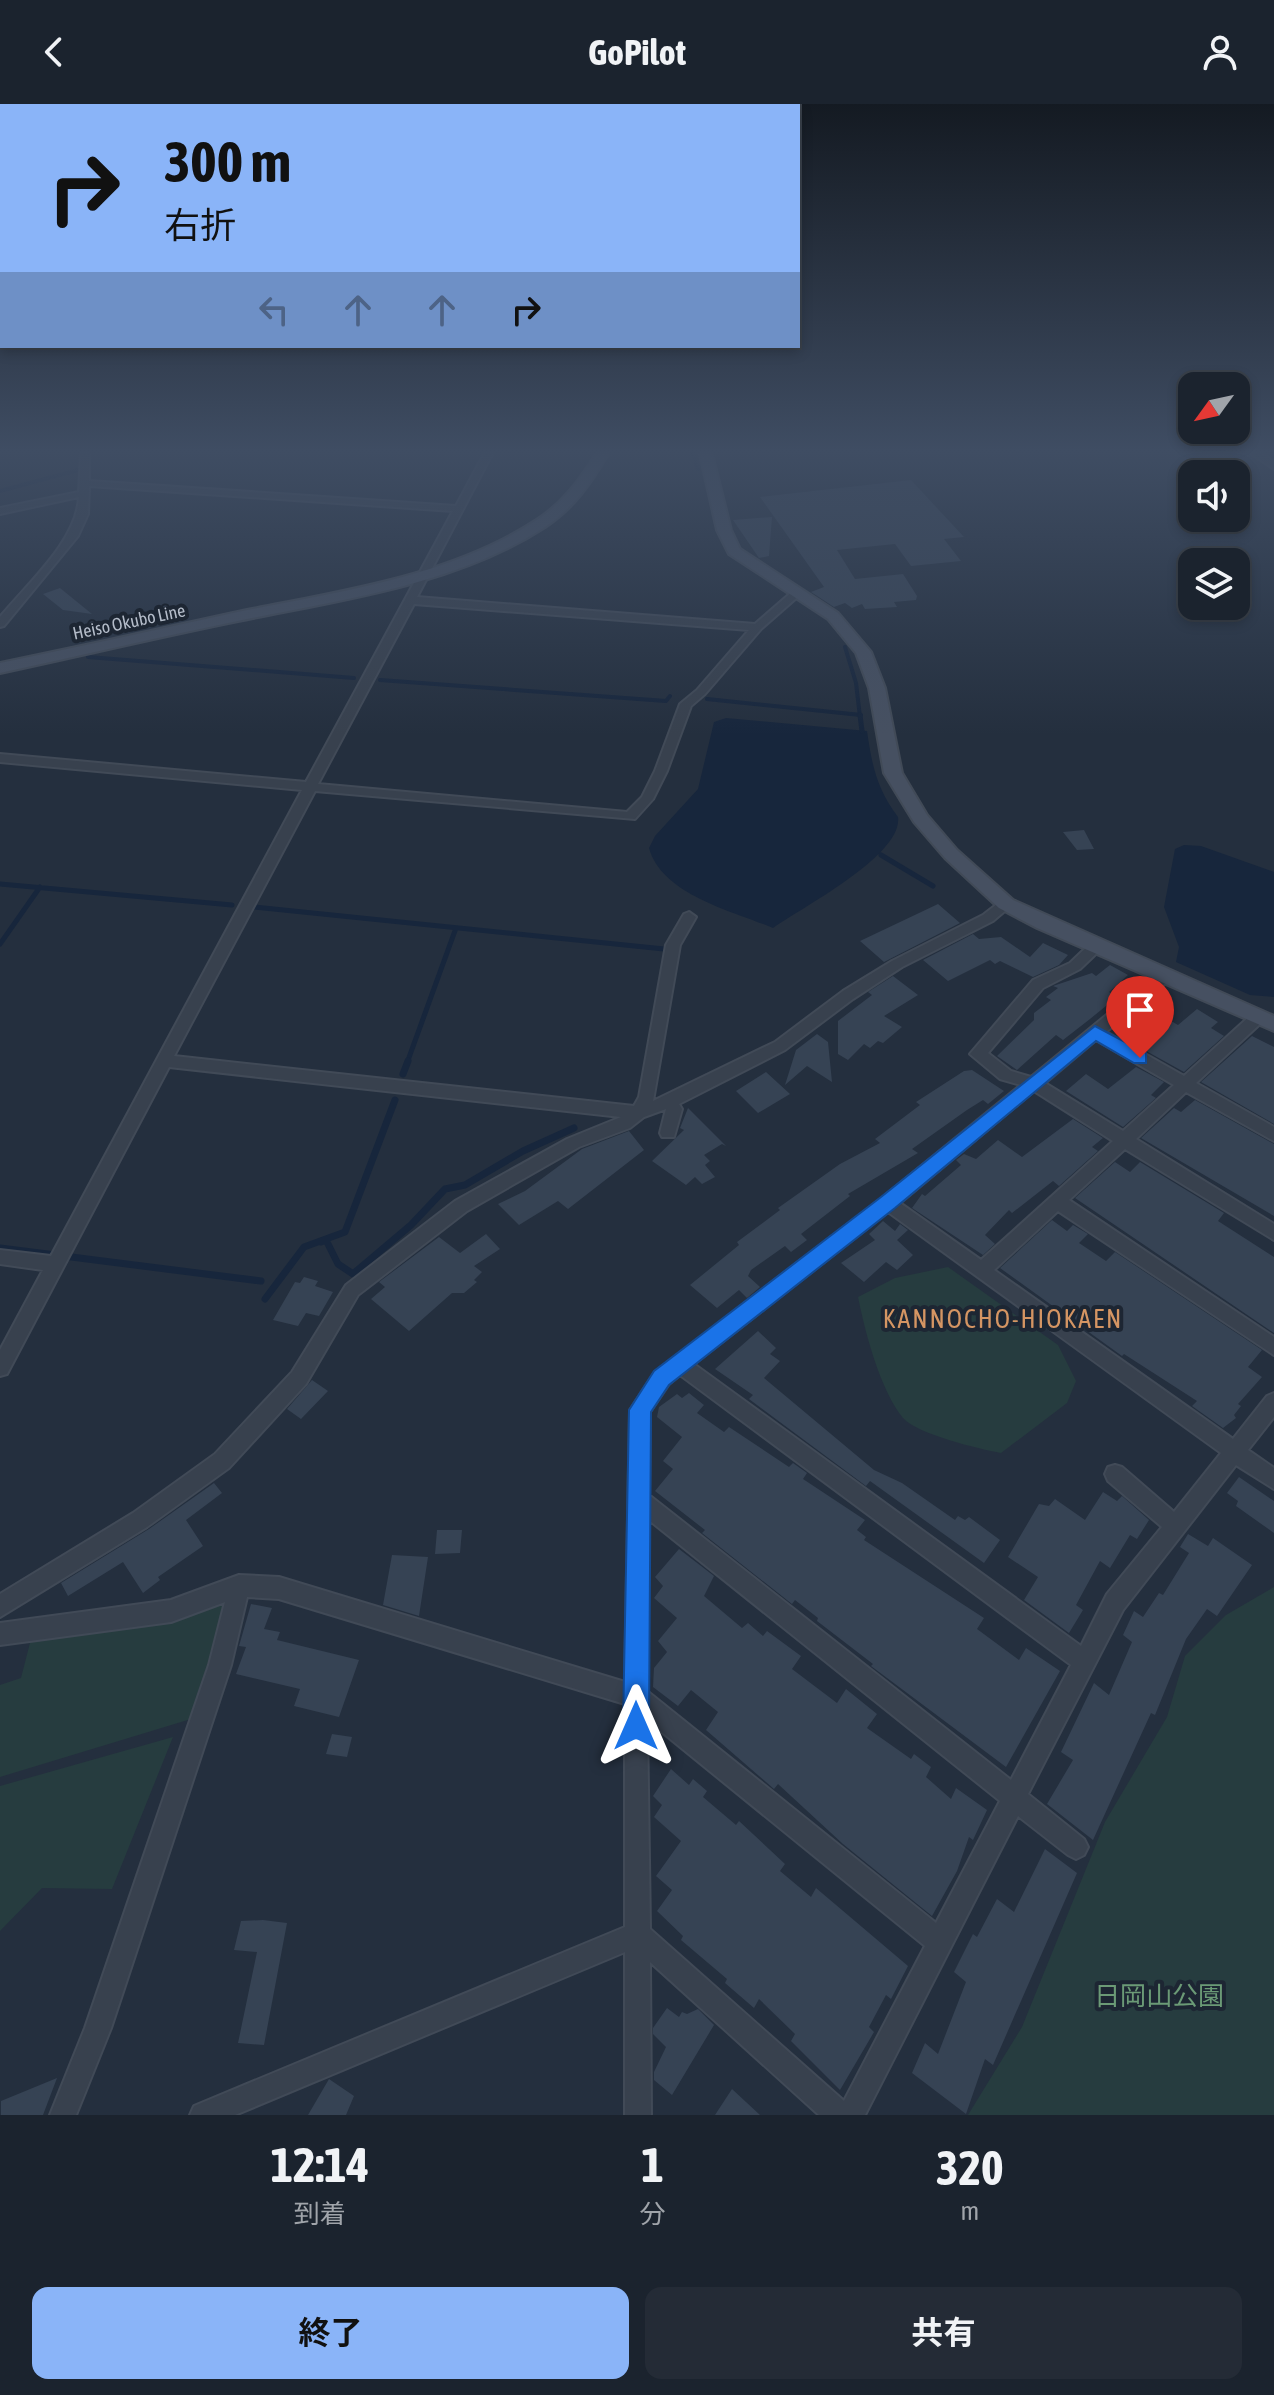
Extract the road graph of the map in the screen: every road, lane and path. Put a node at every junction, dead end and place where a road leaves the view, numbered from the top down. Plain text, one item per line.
1 (63, 548) edge
2 (438, 548) edge
3 (492, 548) edge
4 (732, 548) edge
5 (424, 574) junction
6 (797, 593) junction
7 (409, 600) junction
8 (0, 624) edge
9 (757, 627) junction
10 (0, 668) edge
11 (0, 758) edge
12 (310, 786) junction
13 (1006, 904) junction
14 (689, 917) dead end
15 (1097, 945) junction
16 (1164, 976) junction
17 (1256, 1019) junction
18 (1274, 1024) edge
19 (1095, 1032) junction
20 (166, 1061) junction
21 (1033, 1083) junction
22 (1185, 1084) junction
23 (669, 1102) junction
24 (638, 1113) junction
25 (668, 1133) dead end
26 (1274, 1135) edge
27 (1124, 1140) junction
28 (1057, 1201) junction
29 (888, 1203) junction
30 (1274, 1233) edge
31 (0, 1257) edge
32 (57, 1264) junction
33 (982, 1270) junction
34 (1274, 1347) edge
35 (681, 1365) junction
36 (0, 1368) edge
37 (1274, 1402) edge
38 (1236, 1451) junction
39 (1115, 1474) dead end
40 (1274, 1480) edge
41 (639, 1500) junction
42 (1173, 1524) junction
43 (239, 1586) junction
44 (0, 1606) edge
45 (0, 1634) edge
46 (1083, 1661) junction
47 (636, 1696) junction
48 (1013, 1797) junction
49 (1076, 1847) dead end
50 (637, 1934) junction
51 (941, 1943) junction
52 (63, 2115) edge
53 (203, 2115) edge
54 (638, 2115) edge
55 (839, 2115) edge
56 (851, 2115) edge

1 - 8 street
2 - 5 street
3 - 5 street, Heiso Okubo Line
4 - 6 street
5 - 7 street
5 - 10 street, Heiso Okubo Line
6 - 9 street
6 - 13 street
7 - 9 street
7 - 12 street
9 - 12 street
11 - 12 street
12 - 20 street
13 - 15 street
13 - 23 street
14 - 24 street
15 - 16 street
15 - 21 street
16 - 17 street
16 - 19 street
17 - 18 street
17 - 22 street
19 - 21 street
19 - 22 street
20 - 24 street
20 - 32 street
21 - 27 street
21 - 29 street
22 - 26 street
22 - 27 street
23 - 24 street
23 - 25 street
24 - 44 street
27 - 28 street
27 - 30 street
28 - 33 street
28 - 34 street
29 - 33 street
29 - 35 street
31 - 32 street
32 - 36 street
33 - 38 street
35 - 41 street
35 - 46 street
37 - 38 street
38 - 40 street
38 - 42 street
39 - 42 street
41 - 47 street
41 - 48 street
42 - 46 street
43 - 45 street
43 - 47 street
43 - 52 street
46 - 48 street
47 - 50 street
47 - 51 street
48 - 49 street
48 - 51 street
50 - 53 street
50 - 54 street
50 - 55 street
51 - 56 street

